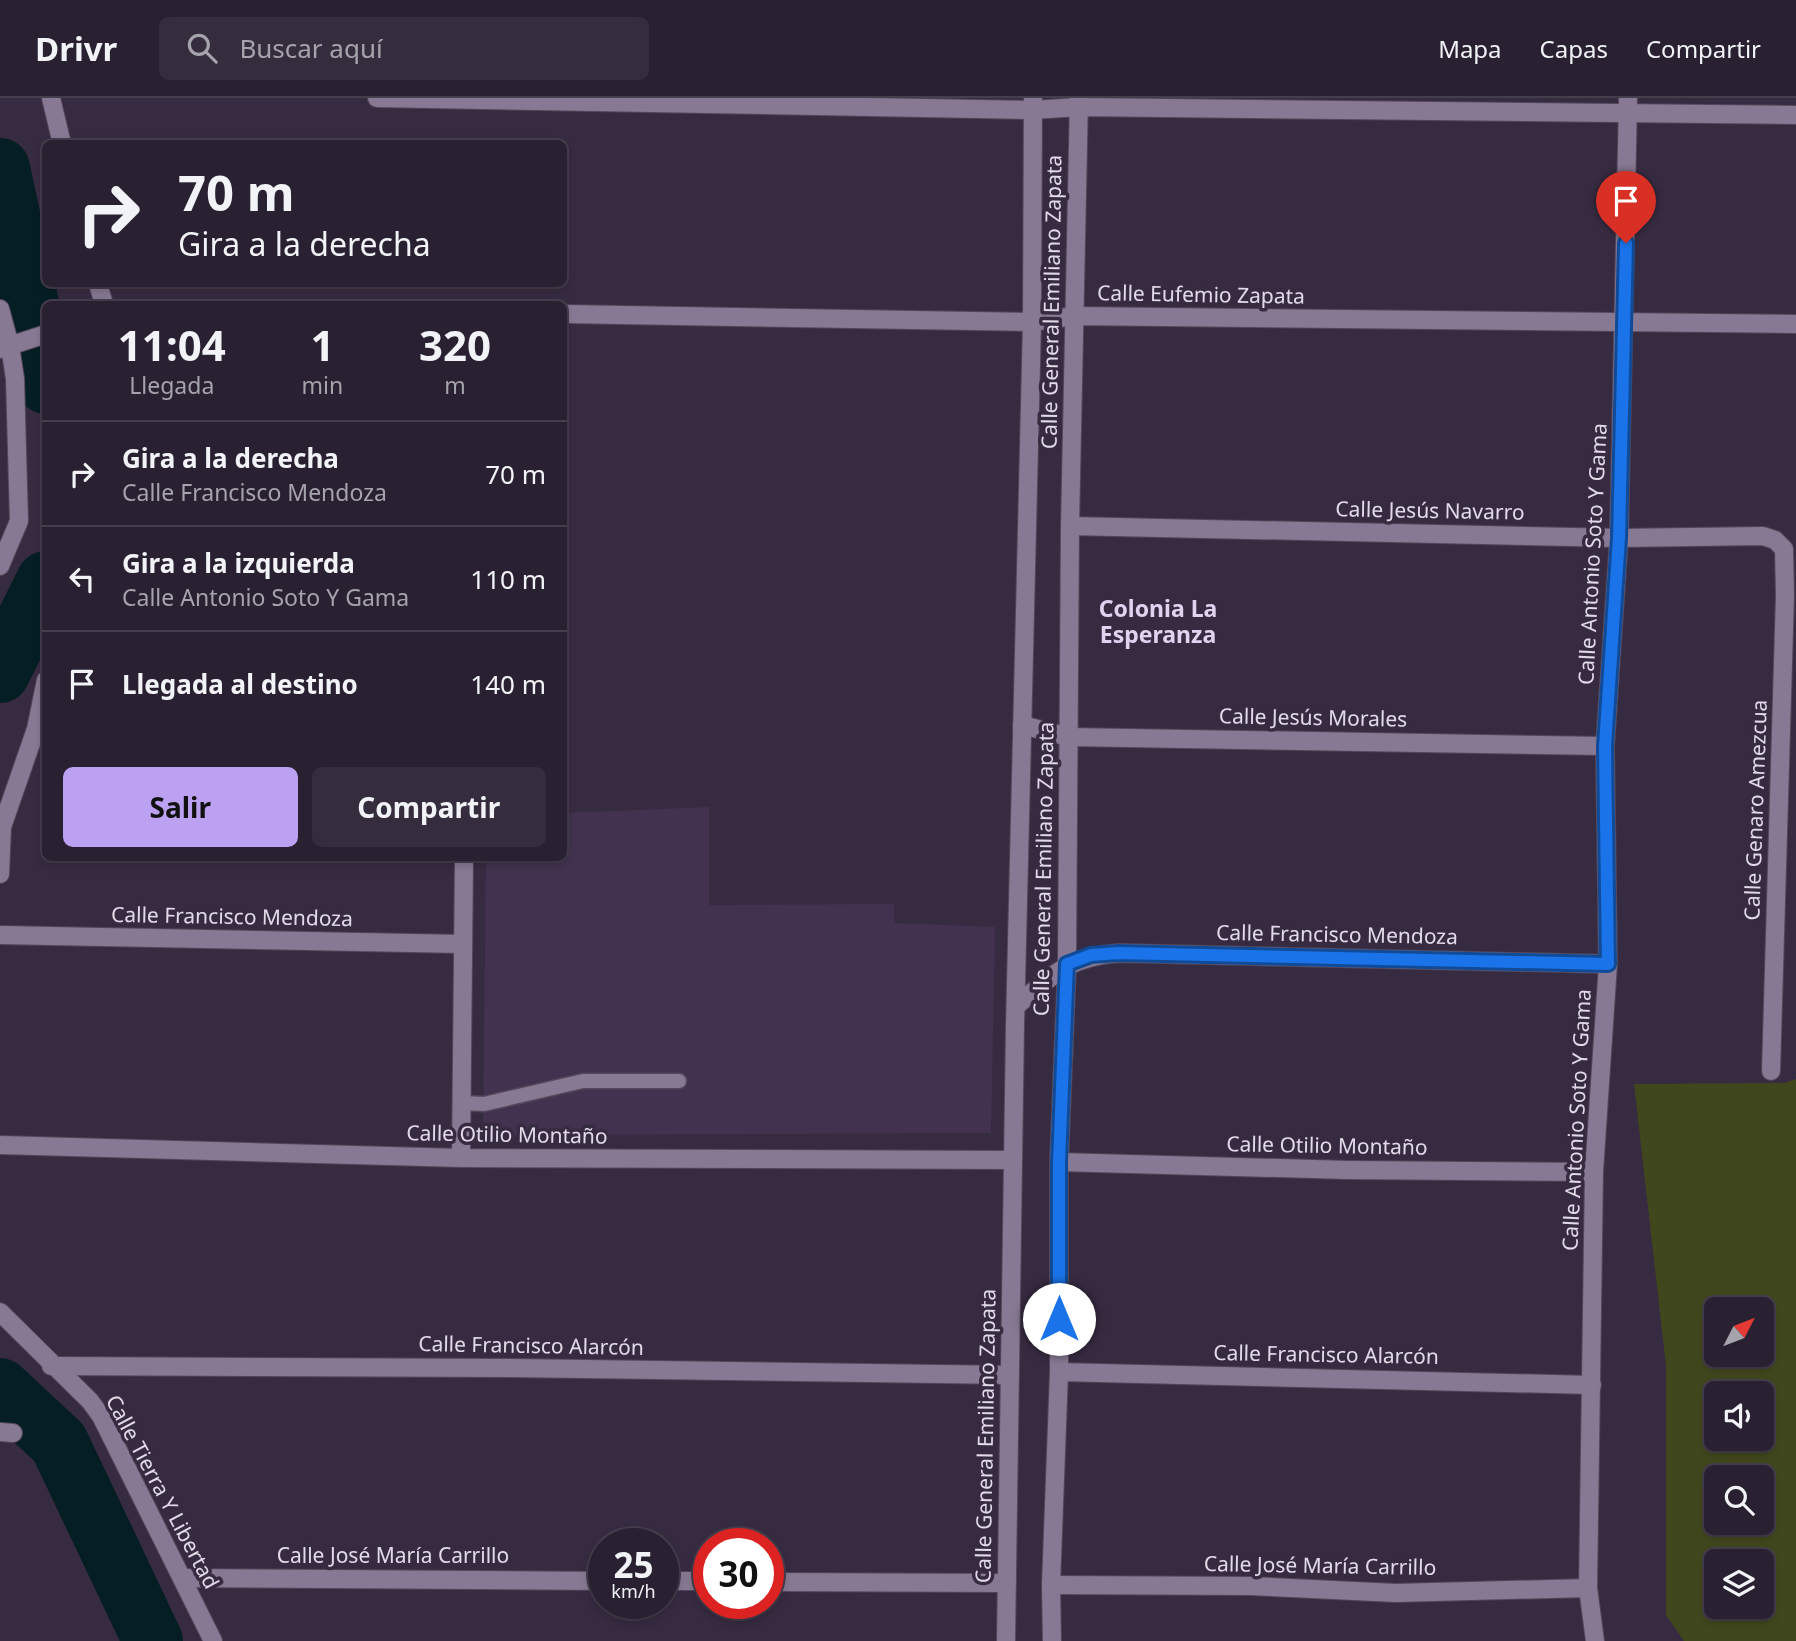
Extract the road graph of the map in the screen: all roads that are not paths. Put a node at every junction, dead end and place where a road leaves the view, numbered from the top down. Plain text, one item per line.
1 (51, 98) edge
2 (377, 98) edge
3 (1079, 103) edge
4 (1033, 104) edge
5 (1628, 105) edge
6 (1796, 115) edge
7 (61, 140) edge
8 (0, 309) edge
9 (567, 314) edge
10 (1074, 316) junction
11 (1624, 321) junction
12 (1032, 322) junction
13 (1796, 324) edge
14 (42, 335) edge
15 (10, 346) edge
16 (1070, 526) junction
17 (1619, 538) junction
18 (1784, 549) joint
19 (0, 566) edge
20 (1022, 725) junction
21 (41, 729) edge
22 (1069, 737) junction
23 (1605, 746) junction
24 (464, 861) edge
25 (0, 874) edge
26 (0, 935) edge
27 (463, 944) junction
28 (1067, 964) junction
29 (1608, 964) junction
30 (1016, 1006) junction
31 (1771, 1071) dead end
32 (679, 1081) dead end
33 (462, 1103) junction
34 (0, 1145) edge
35 (461, 1158) junction
36 (1013, 1160) junction
37 (1059, 1162) junction
38 (1594, 1172) junction
39 (0, 1312) edge
40 (51, 1366) junction
41 (1059, 1372) junction
42 (1010, 1375) junction
43 (1592, 1385) junction
44 (183, 1578) junction
45 (588, 1581) edge
46 (784, 1582) edge
47 (1007, 1583) junction
48 (1051, 1585) junction
49 (1588, 1588) junction
50 (213, 1641) edge
51 (1006, 1641) edge
52 (1052, 1641) edge
53 (1595, 1641) edge

1 - 7 street
2 - 4 street
3 - 4 street
3 - 5 street
3 - 10 street, Calle General Emiliano Zapata
4 - 12 street, Calle General Emiliano Zapata
5 - 6 street
5 - 11 street, Calle Antonio Soto Y Gama
8 - 15 street
9 - 12 street, Calle Eufemio Zapata
10 - 11 street, Calle Eufemio Zapata
10 - 12 street, Calle Eufemio Zapata
10 - 16 street, Calle General Emiliano Zapata
11 - 13 street, Calle Eufemio Zapata
11 - 17 street, Calle Antonio Soto Y Gama
12 - 20 street, Calle General Emiliano Zapata
14 - 15 street
15 - 19 street
16 - 17 street, Calle Jesús Navarro
16 - 22 street, Calle General Emiliano Zapata
17 - 18 street, Calle Jesús Navarro
17 - 23 street, Calle Antonio Soto Y Gama
18 - 31 street, Calle Genaro Amezcua
20 - 22 street, Calle Jesús Morales
20 - 30 street, Calle General Emiliano Zapata
21 - 25 street
22 - 23 street, Calle Jesús Morales
22 - 28 street, Calle General Emiliano Zapata
23 - 29 street, Calle Antonio Soto Y Gama
24 - 27 street
26 - 27 street, Calle Francisco Mendoza
27 - 33 street
28 - 29 street, Calle Francisco Mendoza
28 - 30 street
28 - 37 street, Calle General Emiliano Zapata
29 - 38 street, Calle Antonio Soto Y Gama
30 - 36 street, Calle General Emiliano Zapata
32 - 33 lane
33 - 35 street
34 - 35 street, Calle Otilio Montaño
35 - 36 street, Calle Otilio Montaño
36 - 42 street, Calle General Emiliano Zapata
37 - 38 street, Calle Otilio Montaño
37 - 41 street, Calle General Emiliano Zapata
38 - 43 street, Calle Antonio Soto Y Gama
39 - 40 street, Calle Tierra Y Libertad
40 - 42 street, Calle Francisco Alarcón
40 - 44 street, Calle Tierra Y Libertad
41 - 43 street, Calle Francisco Alarcón
41 - 48 street, Calle General Emiliano Zapata
42 - 47 street, Calle General Emiliano Zapata
43 - 49 street, Calle Antonio Soto Y Gama
44 - 45 street, Calle José María Carrillo
44 - 50 street, Calle Tierra Y Libertad
46 - 47 street
47 - 51 street, Calle General Emiliano Zapata
48 - 49 street, Calle José María Carrillo
48 - 52 street, Calle General Emiliano Zapata
49 - 53 street, Calle Antonio Soto Y Gama

